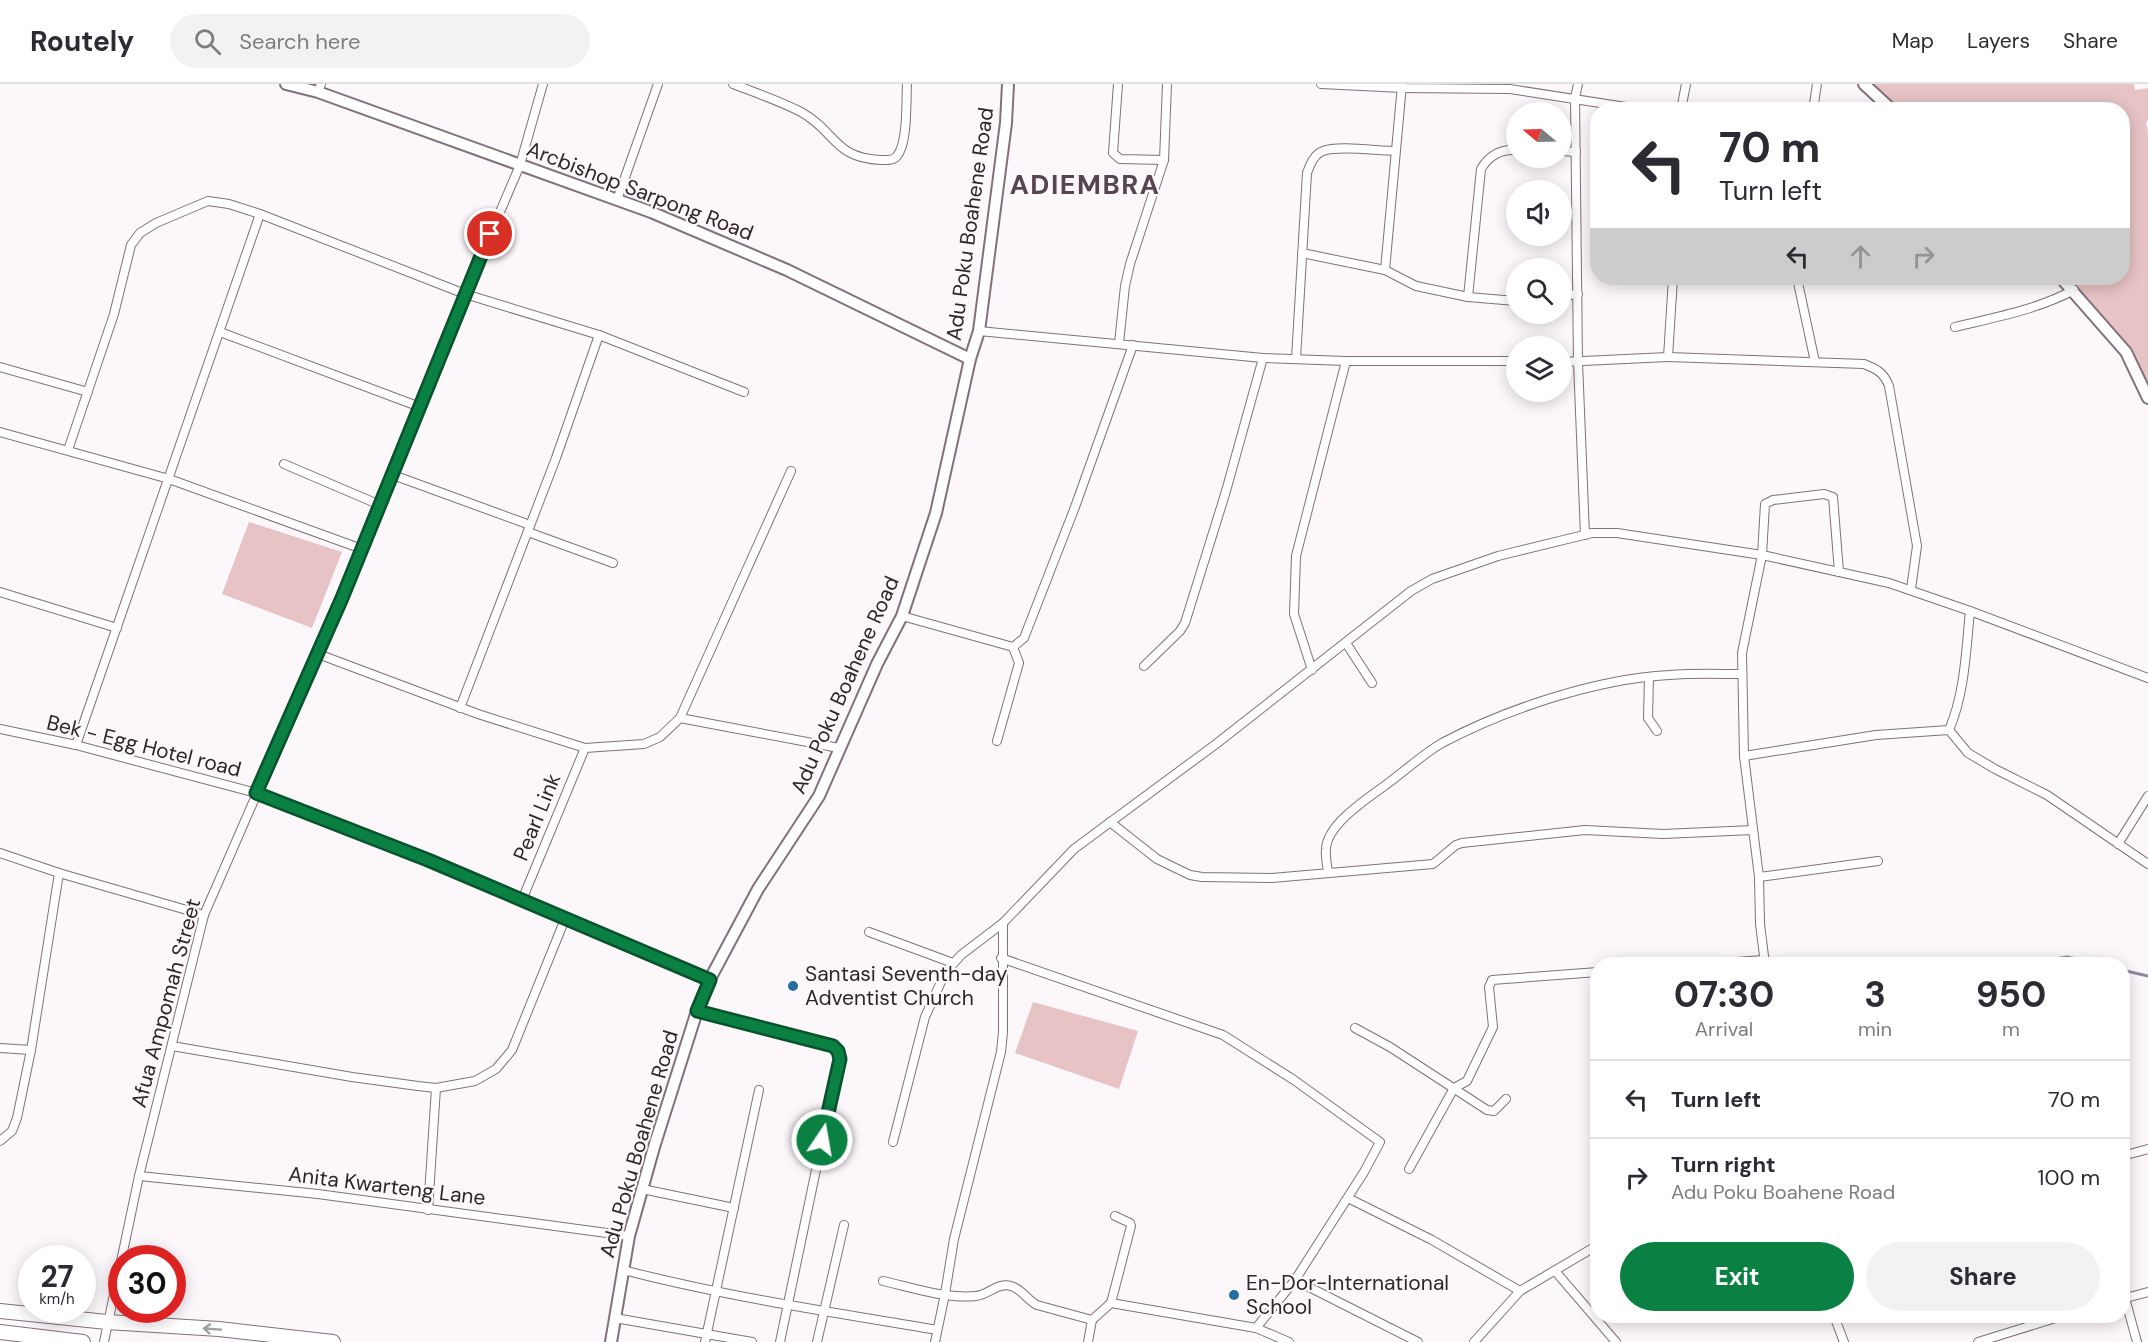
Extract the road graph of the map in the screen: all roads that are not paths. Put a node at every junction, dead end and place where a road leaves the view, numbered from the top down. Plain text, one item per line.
1 (286, 84) edge
2 (543, 84) edge
3 (658, 84) edge
4 (734, 84) edge
5 (907, 84) edge
6 (1008, 84) edge
7 (1118, 84) edge
8 (1167, 84) edge
9 (1321, 84) edge
10 (1578, 84) edge
11 (1686, 84) edge
12 (1817, 84) edge
13 (1864, 84) edge
14 (1402, 86) edge
15 (753, 87) edge
16 (1510, 87) edge
17 (320, 88) edge
18 (1575, 99) junction
19 (1594, 102) edge
20 (1683, 102) edge
21 (1814, 102) edge
22 (1883, 102) edge
23 (1395, 151) junction
24 (1506, 151) edge
25 (1572, 152) edge
26 (1576, 152) junction
27 (1164, 160) junction
28 (520, 165) junction
29 (617, 200) junction
30 (260, 214) junction
31 (1302, 253) junction
32 (1384, 270) junction
33 (1673, 285) edge
34 (1798, 285) edge
35 (2069, 285) edge
36 (2074, 290) junction
37 (465, 294) junction
38 (1578, 294) junction
39 (1572, 295) edge
40 (1468, 297) junction
41 (1506, 300) edge
42 (1955, 327) dead end
43 (979, 331) junction
44 (220, 332) junction
45 (599, 335) junction
46 (1119, 343) junction
47 (1133, 345) junction
48 (1668, 357) junction
49 (1263, 358) junction
50 (970, 359) junction
51 (1296, 359) junction
52 (1346, 361) junction
53 (1506, 362) edge
54 (1572, 362) edge
55 (1578, 362) junction
56 (1815, 362) junction
57 (0, 367) edge
58 (87, 392) junction
59 (744, 392) dead end
60 (2148, 398) edge
61 (420, 407) junction
62 (0, 432) edge
63 (68, 450) junction
64 (284, 464) dead end
65 (791, 471) dead end
66 (393, 475) junction
67 (169, 479) junction
68 (380, 505) junction
69 (529, 529) junction
70 (1585, 535) junction
71 (362, 549) junction
72 (1762, 555) junction
73 (613, 563) dead end
74 (1839, 572) junction
75 (1911, 589) junction
76 (0, 592) edge
77 (1970, 611) junction
78 (902, 616) junction
79 (117, 628) junction
80 (1346, 643) junction
81 (1013, 647) junction
82 (318, 654) junction
83 (1143, 666) dead end
84 (1312, 669) junction
85 (1742, 674) junction
86 (1649, 677) junction
87 (2148, 678) edge
88 (1372, 683) dead end
89 (460, 708) junction
90 (680, 718) junction
91 (0, 729) edge
92 (1949, 730) junction
93 (1657, 731) dead end
94 (997, 741) dead end
95 (76, 745) junction
96 (585, 748) junction
97 (838, 748) junction
98 (1744, 756) junction
99 (256, 793) junction
100 (2148, 796) edge
101 (1110, 822) junction
102 (1753, 830) junction
103 (2118, 844) junction
104 (0, 853) edge
105 (1878, 861) dead end
106 (2148, 864) edge
107 (1328, 872) junction
108 (59, 873) junction
109 (1759, 877) junction
110 (522, 900) junction
111 (204, 915) junction
112 (566, 919) junction
113 (1002, 923) junction
114 (869, 932) dead end
115 (1764, 957) edge
116 (1001, 958) junction
117 (953, 963) junction
118 (1590, 973) edge
119 (710, 980) junction
120 (697, 1011) junction
121 (1355, 1028) dead end
122 (172, 1046) junction
123 (0, 1048) edge
124 (31, 1050) junction
125 (436, 1088) junction
126 (1454, 1088) junction
127 (759, 1089) dead end
128 (1506, 1099) dead end
129 (0, 1141) edge
130 (893, 1142) dead end
131 (2148, 1149) edge
132 (2130, 1154) edge
133 (1409, 1168) dead end
134 (139, 1176) junction
135 (642, 1189) junction
136 (1348, 1198) junction
137 (734, 1208) junction
138 (428, 1210) junction
139 (1115, 1216) dead end
140 (844, 1225) dead end
141 (629, 1236) junction
142 (1590, 1250) edge
143 (623, 1270) junction
144 (1555, 1271) junction
145 (1295, 1280) junction
146 (883, 1281) dead end
147 (716, 1291) junction
148 (1520, 1291) junction
149 (2148, 1292) edge
150 (945, 1294) junction
151 (2130, 1297) edge
152 (1111, 1303) junction
153 (789, 1304) junction
154 (0, 1311) edge
155 (823, 1312) junction
156 (1590, 1312) edge
157 (615, 1318) junction
158 (2130, 1319) edge
159 (1092, 1320) junction
160 (107, 1322) junction
161 (1600, 1323) edge
162 (1837, 1323) edge
163 (2041, 1323) edge
164 (1256, 1328) junction
165 (937, 1330) junction
166 (0, 1332) edge
167 (706, 1338) edge
168 (25, 1339) edge
169 (1994, 1339) edge
170 (83, 1342) edge
171 (104, 1342) edge
172 (333, 1342) edge
173 (611, 1342) edge
174 (752, 1342) edge
175 (780, 1342) edge
176 (817, 1342) edge
177 (935, 1342) edge
178 (1088, 1342) edge
179 (1289, 1342) edge
180 (1418, 1342) edge
181 (1474, 1342) edge
182 (1616, 1342) edge
183 (1844, 1342) edge
184 (1978, 1342) edge
185 (2137, 1342) edge

1 - 17 street, Arcbishop Sarpong Road
2 - 28 street, Afua Ampomah Street
3 - 29 street
4 - 15 street
5 - 15 street
6 - 43 street, Adu Poku Boahene Road
7 - 27 street
8 - 27 street
9 - 14 street
10 - 18 street
11 - 20 street
12 - 21 street
13 - 22 street
14 - 16 street
14 - 23 street
16 - 18 street
17 - 28 street, Arcbishop Sarpong Road
18 - 19 street
18 - 26 street
23 - 31 street
23 - 32 street
24 - 40 street
25 - 26 street
26 - 38 street
27 - 46 street
28 - 29 street, Arcbishop Sarpong Road
28 - 37 street, Afua Ampomah Street
29 - 50 street, Arcbishop Sarpong Road
30 - 37 street
30 - 44 street
30 - 58 street
31 - 32 street
31 - 51 street
32 - 40 street
33 - 48 street
34 - 56 street
35 - 36 street
36 - 42 street
36 - 60 street
37 - 45 street
37 - 61 street, Afua Ampomah Street
38 - 39 street
38 - 55 street
40 - 41 street
43 - 46 street
43 - 50 street, Adu Poku Boahene Road
44 - 61 street
44 - 67 street
45 - 59 street
45 - 69 street
46 - 47 street
47 - 49 street
47 - 81 street
48 - 55 street
48 - 56 street
49 - 51 street
49 - 83 street
50 - 78 street, Adu Poku Boahene Road
51 - 52 street
52 - 53 street
52 - 84 street
54 - 55 street
55 - 70 street
56 - 75 street
57 - 58 street
58 - 63 street
61 - 66 street, Afua Ampomah Street
62 - 63 street
63 - 67 street
64 - 68 street
65 - 90 street
66 - 68 street, Afua Ampomah Street
66 - 69 street
67 - 71 street
67 - 79 street
68 - 71 street, Afua Ampomah Street
69 - 73 street
69 - 89 street
70 - 72 street
70 - 80 street
71 - 82 street, Afua Ampomah Street
72 - 74 street
72 - 74 street
72 - 85 street
74 - 75 street
75 - 77 street
76 - 79 street
77 - 87 street
77 - 92 street
78 - 81 street
78 - 97 street, Adu Poku Boahene Road
79 - 95 street
80 - 84 street
80 - 88 street
81 - 94 street
82 - 89 street
82 - 99 street, Afua Ampomah Street
84 - 101 street
85 - 86 street
85 - 98 street
86 - 93 street
86 - 107 street
89 - 96 street
90 - 96 street
90 - 97 street
91 - 95 street, Bek - Egg Hotel road
92 - 98 street
92 - 103 street
95 - 99 street, Bek - Egg Hotel road
96 - 110 street, Pearl Link
97 - 119 street, Adu Poku Boahene Road
98 - 102 street
99 - 110 street, Bek - Egg Hotel road
99 - 111 street, Afua Ampomah Street
100 - 103 street
101 - 107 street
101 - 113 street
102 - 107 street
102 - 109 street
103 - 106 street
104 - 108 street
105 - 109 street
108 - 111 street
108 - 124 street
109 - 115 street
110 - 112 street, Bek - Egg Hotel road
111 - 122 street, Afua Ampomah Street
112 - 119 street, Bek - Egg Hotel road
112 - 125 street
113 - 116 street
113 - 117 street
114 - 117 street
116 - 136 street
116 - 150 street
117 - 130 street
118 - 126 street
119 - 120 street, Adu Poku Boahene Road
120 - 135 street, Adu Poku Boahene Road
120 - 153 street
121 - 126 street
122 - 125 street
122 - 134 street, Afua Ampomah Street
123 - 124 street
124 - 129 street
125 - 138 street
126 - 128 street
126 - 133 street
127 - 137 street
131 - 132 street
134 - 138 street, Anita Kwarteng Lane
134 - 160 street, Afua Ampomah Street
135 - 137 street
135 - 141 street, Adu Poku Boahene Road
136 - 145 street
136 - 148 street
137 - 147 street
138 - 141 street, Anita Kwarteng Lane
139 - 152 street
140 - 155 street
141 - 143 street, Adu Poku Boahene Road
142 - 144 street
143 - 147 street
143 - 157 street, Adu Poku Boahene Road
144 - 148 street
144 - 156 street
145 - 164 street
145 - 180 street
146 - 150 street
147 - 153 street
147 - 167 street
148 - 181 street
149 - 151 street
150 - 159 street
150 - 165 street
152 - 159 street
152 - 164 street
153 - 155 street
153 - 175 street
154 - 160 highway
155 - 165 street
155 - 176 street
157 - 167 street
157 - 173 street, Adu Poku Boahene Road
158 - 185 street
159 - 178 street
160 - 171 street, Afua Ampomah Street
172 -> 160 highway
161 - 182 street
162 - 183 street
163 - 169 street
164 - 179 street
165 - 177 street
166 - 168 highway
167 - 174 street
168 - 170 highway
169 - 184 street

